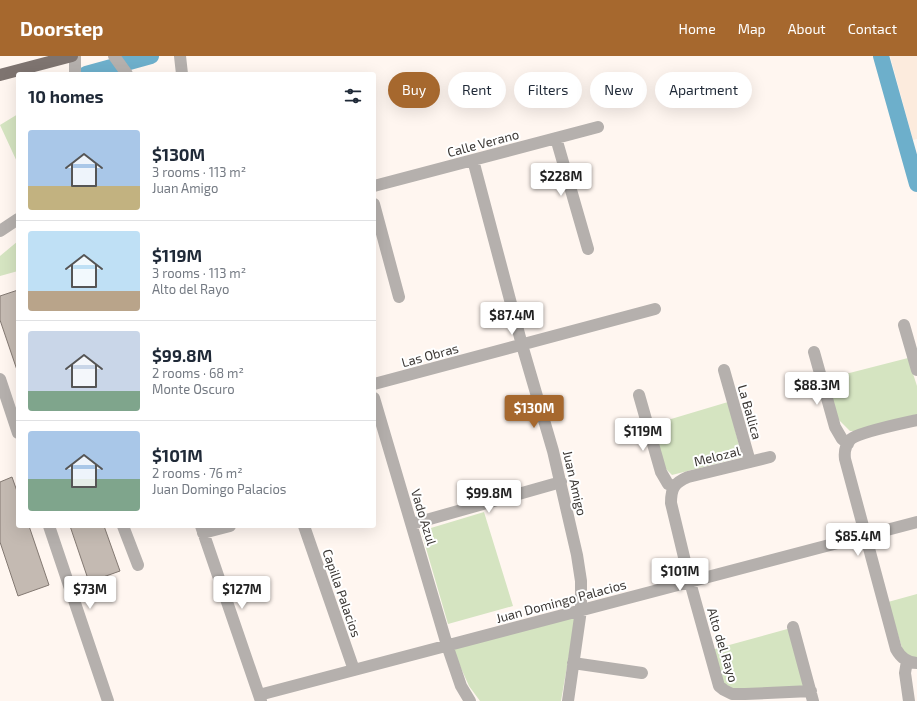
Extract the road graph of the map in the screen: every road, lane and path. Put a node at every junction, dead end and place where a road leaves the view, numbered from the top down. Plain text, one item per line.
1 (25, 56) edge
2 (72, 56) edge
3 (75, 56) edge
4 (180, 56) edge
5 (37, 70) edge
6 (22, 72) edge
7 (75, 72) edge
8 (182, 72) edge
9 (16, 73) edge
10 (0, 75) edge
11 (598, 126) dead end
12 (556, 138) junction
13 (472, 160) junction
14 (376, 185) edge
15 (376, 211) edge
16 (16, 220) edge
17 (0, 231) edge
18 (588, 249) dead end
19 (399, 297) dead end
20 (655, 310) dead end
21 (904, 325) dead end
22 (522, 345) junction
23 (814, 352) dead end
24 (724, 370) dead end
25 (917, 370) edge
26 (0, 379) edge
27 (376, 383) edge
28 (639, 395) dead end
29 (376, 405) edge
30 (917, 420) edge
31 (16, 427) edge
32 (848, 444) junction
33 (770, 457) dead end
34 (750, 462) junction
35 (561, 482) junction
36 (674, 486) junction
37 (917, 522) edge
38 (412, 524) junction
39 (50, 528) edge
40 (124, 528) edge
41 (216, 528) edge
42 (305, 528) edge
43 (202, 530) edge
44 (865, 536) junction
45 (138, 565) dead end
46 (690, 582) junction
47 (581, 610) junction
48 (793, 628) dead end
49 (447, 645) junction
50 (912, 662) edge
51 (573, 663) junction
52 (354, 670) junction
53 (642, 673) dead end
54 (722, 695) edge
55 (812, 696) edge
56 (260, 698) edge
57 (108, 701) edge
58 (470, 701) edge
59 (568, 701) edge
60 (909, 701) edge

1 - 5 main road
2 - 5 main road
3 - 7 street
4 - 8 street
5 - 6 main road
9 - 10 main road
11 - 12 street, Calle Verano
12 - 13 street, Calle Verano
12 - 18 street
13 - 14 street, Calle Verano
13 - 22 street, Juan Amigo
15 - 19 street
16 - 17 street
20 - 22 street, Las Obras
21 - 25 street
22 - 27 street, Las Obras
22 - 35 street, Juan Amigo
23 - 32 street
24 - 34 street, La Ballica
26 - 31 street
28 - 36 street
29 - 38 street, Vado Azul
30 - 32 street
32 - 44 street
33 - 34 street, Melozal
34 - 36 street, Melozal
35 - 38 street
35 - 47 street, Juan Amigo
36 - 46 street, Alto del Rayo
37 - 44 street, Juan Domingo Palacios
38 - 49 street, Vado Azul
39 - 57 street
40 - 45 street
41 - 43 street
42 - 52 street, Capilla Palacios
43 - 56 street
44 - 46 street, Juan Domingo Palacios
44 - 50 street
46 - 47 street, Juan Domingo Palacios
46 - 54 street, Alto del Rayo
47 - 49 street, Juan Domingo Palacios
47 - 51 street, Juan Amigo
48 - 55 street
49 - 52 street, Juan Domingo Palacios
49 - 58 street, Vado Azul
50 - 60 street
51 - 53 street
51 - 59 street, Juan Amigo
52 - 56 street, Juan Domingo Palacios
54 - 55 street

